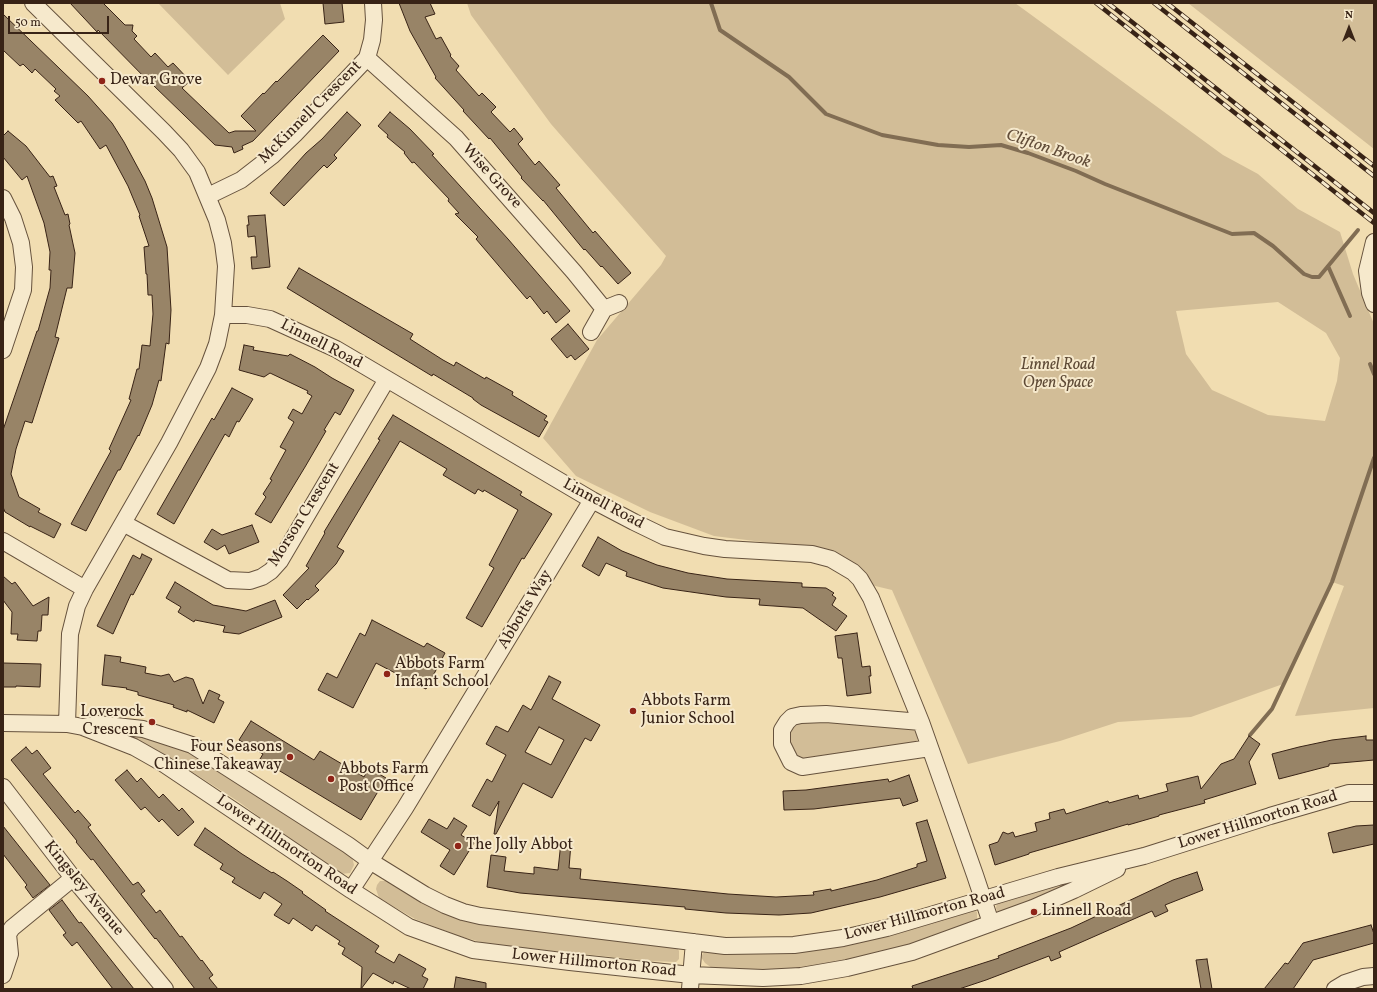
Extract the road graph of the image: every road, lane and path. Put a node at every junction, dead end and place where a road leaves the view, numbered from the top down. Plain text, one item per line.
1 (33, 3) edge
2 (373, 3) edge
3 (367, 58) junction
4 (208, 196) junction
5 (3, 198) edge
6 (1374, 242) edge
7 (619, 303) dead end
8 (1374, 304) edge
9 (604, 308) junction
10 (223, 315) junction
11 (591, 332) dead end
12 (3, 350) edge
13 (387, 379) junction
14 (592, 500) junction
15 (123, 523) junction
16 (3, 541) edge
17 (85, 589) junction
18 (920, 722) junction
19 (3, 723) edge
20 (67, 724) junction
21 (83, 727) junction
22 (930, 748) junction
23 (3, 787) edge
24 (1374, 793) edge
25 (1144, 856) junction
26 (370, 861) junction
27 (73, 878) junction
28 (351, 890) junction
29 (983, 899) junction
30 (991, 923) junction
31 (694, 942) junction
32 (3, 975) edge
33 (1374, 976) edge
34 (690, 982) edge
35 (165, 989) edge
36 (1335, 989) edge

1 - 4 street
2 - 3 street, McKinnell Crescent
3 - 4 street, McKinnell Crescent
3 - 9 street, Wise Grove
4 - 10 street
5 - 12 street
6 - 8 street
7 - 9 street
9 - 11 street
10 - 13 street, Linnell Road
10 - 15 street
13 - 14 street, Linnell Road
13 - 15 street, Morson Crescent
14 - 18 street, Linnell Road
14 - 26 street, Abbotts Way
15 - 17 street
16 - 17 street
17 - 20 street
18 - 22 street, Linnell Road
18 - 22 street
19 - 20 street, Lower Hillmorton Road
20 - 21 street, Lower Hillmorton Road
21 - 26 street, Lower Hillmorton Road
21 - 28 street, Lower Hillmorton Road
22 - 29 street, Linnell Road
23 - 27 street, Kingsley Avenue
24 - 25 street, Lower Hillmorton Road
25 - 29 street, Lower Hillmorton Road
25 - 30 street, Lower Hillmorton Road
26 - 28 street, Abbotts Way
26 - 31 street, Lower Hillmorton Road
27 - 32 street
27 - 35 street, Kingsley Avenue
28 - 34 street, Lower Hillmorton Road
29 - 30 street, Linnell Road
29 - 31 street, Lower Hillmorton Road
30 - 34 street, Lower Hillmorton Road
31 - 34 street
33 - 36 street

